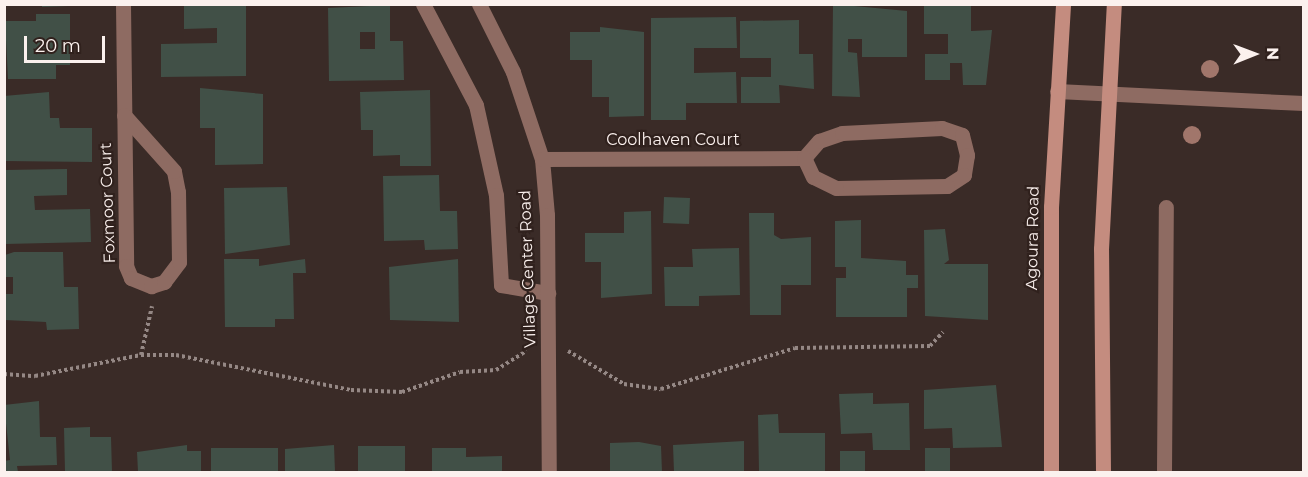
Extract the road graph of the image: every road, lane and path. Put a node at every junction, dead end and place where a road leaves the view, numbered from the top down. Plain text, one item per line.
1 (123, 4) edge
2 (423, 4) edge
3 (479, 4) edge
4 (1063, 4) edge
5 (1114, 4) edge
6 (1057, 91) junction
7 (1107, 94) junction
8 (1304, 104) edge
9 (124, 115) junction
10 (804, 158) junction
11 (542, 159) junction
12 (1166, 207) dead end
13 (152, 286) junction
14 (548, 293) junction
15 (943, 333) dead end
16 (548, 349) junction
17 (141, 355) junction
18 (4, 374) edge
19 (549, 472) edge
20 (1051, 472) edge
21 (1103, 472) edge
22 (1164, 472) edge

1 - 9 street, Foxmoor Court
2 - 14 street
3 - 11 street, Village Center Road
4 - 6 main road, Agoura Road
5 - 7 main road
6 - 7 street
6 - 20 main road, Agoura Road
7 - 8 street
7 - 21 main road
9 - 13 street, Foxmoor Court
9 - 13 street
10 - 10 street
10 - 11 street, Coolhaven Court
11 - 14 street, Village Center Road
12 - 22 street
13 - 17 path
14 - 16 street, Village Center Road
15 - 16 path
16 - 17 path
16 - 19 street, Village Center Road
17 - 18 path

